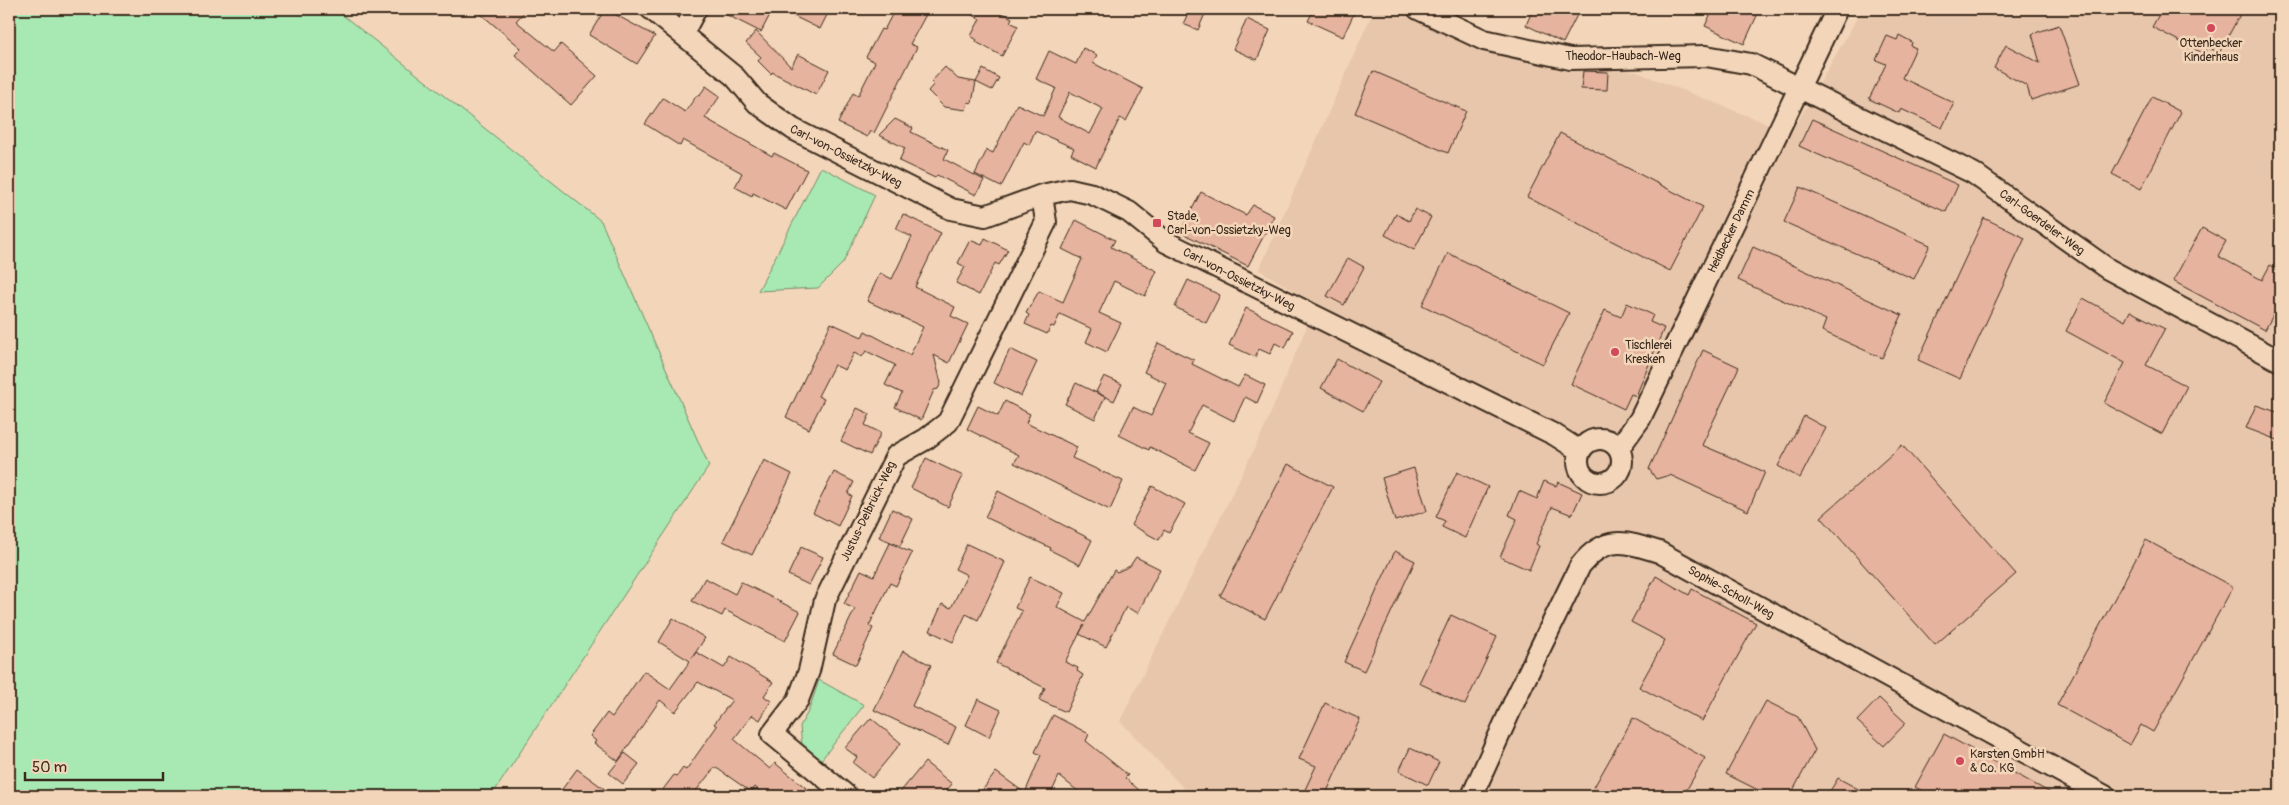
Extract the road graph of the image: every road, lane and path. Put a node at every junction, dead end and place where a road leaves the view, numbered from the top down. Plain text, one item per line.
1 (650, 9) edge
2 (696, 9) edge
3 (1418, 9) edge
4 (1837, 9) edge
5 (683, 33) junction
6 (1801, 87) junction
7 (1042, 195) junction
8 (2280, 361) edge
9 (1616, 446) junction
10 (1580, 450) junction
11 (847, 796) edge
12 (1472, 796) edge
13 (2105, 796) edge

1 - 5 street, Carl-von-Ossietzky-Weg
2 - 5 street
3 - 6 street, Theodor-Haubach-Weg
4 - 6 street, Heidbecker Damm
5 - 7 street, Carl-von-Ossietzky-Weg
6 - 8 street, Carl-Goerdeler-Weg
6 - 9 street, Heidbecker Damm
7 - 10 street, Carl-von-Ossietzky-Weg
7 - 11 street, Justus-Delbrück-Weg
9 - 10 street
9 - 10 street
12 - 13 street, Sophie-Scholl-Weg

